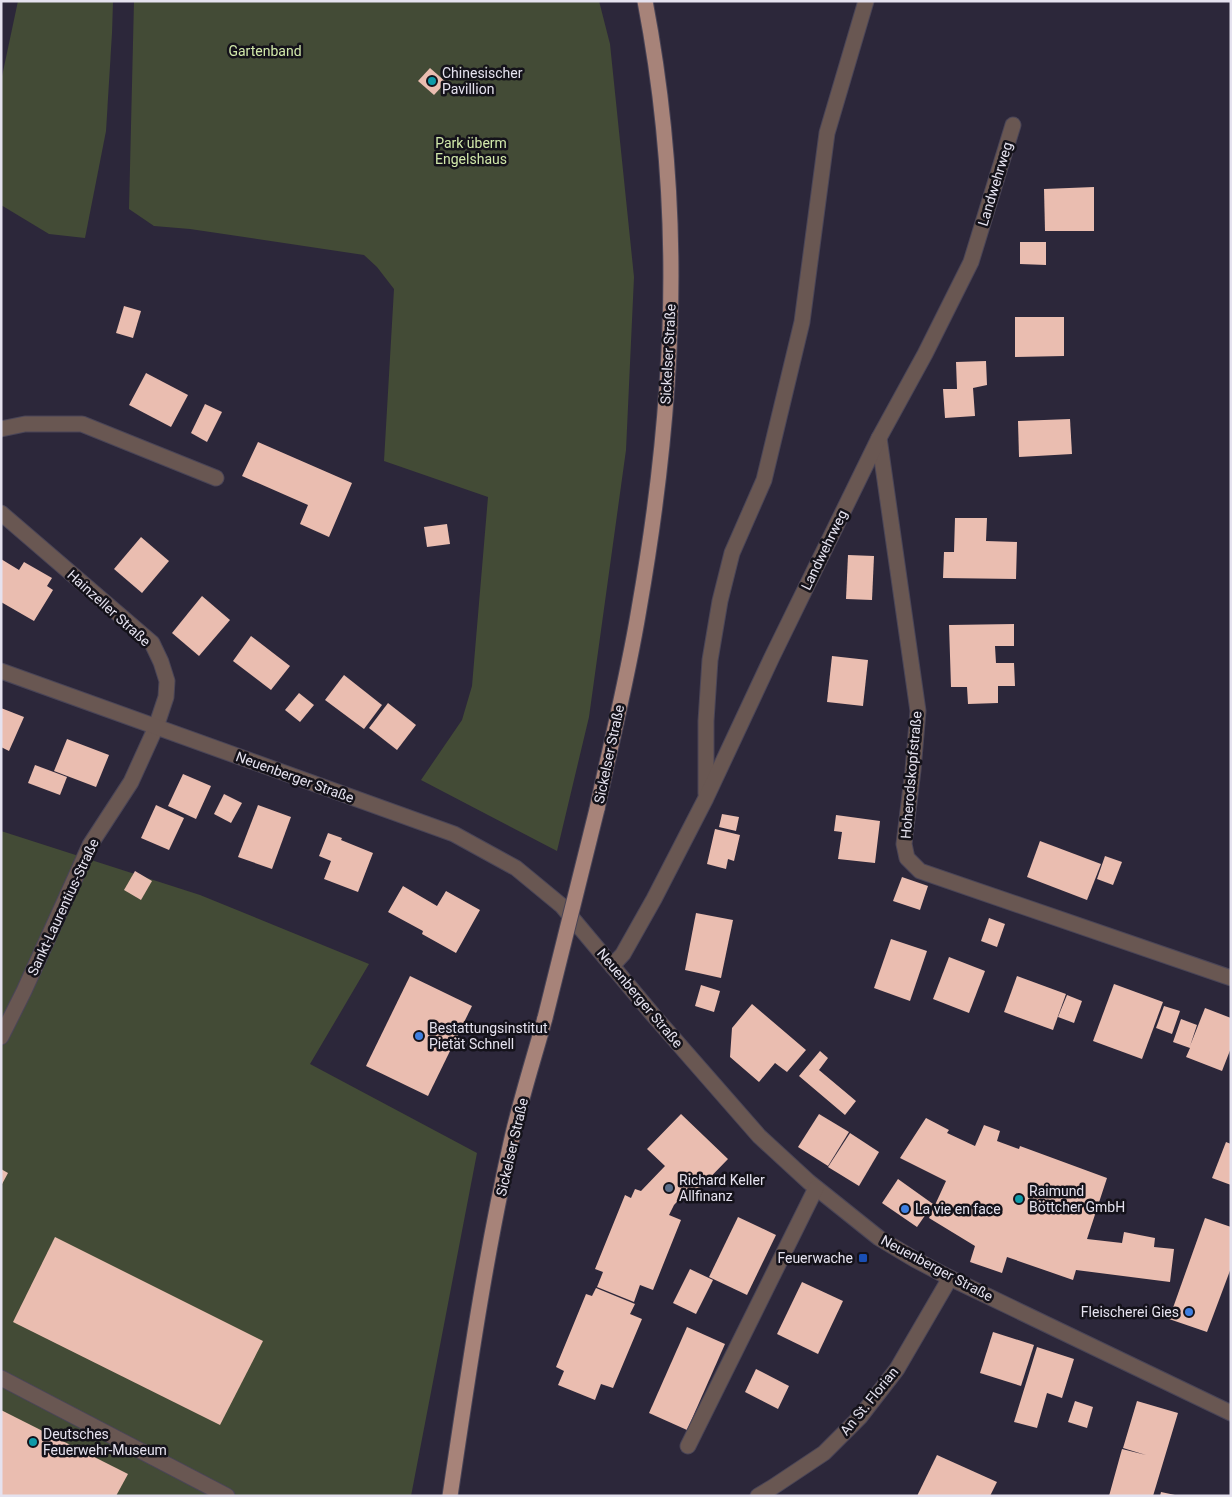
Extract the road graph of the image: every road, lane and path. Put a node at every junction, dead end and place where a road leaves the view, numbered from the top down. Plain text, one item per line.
1 (645, 1) edge
2 (866, 1) edge
3 (1013, 125) dead end
4 (1, 430) edge
5 (879, 438) junction
6 (216, 478) dead end
7 (1, 513) edge
8 (1, 671) edge
9 (156, 727) junction
10 (706, 798) junction
11 (612, 966) junction
12 (1231, 978) edge
13 (1, 1037) edge
14 (816, 1188) junction
15 (950, 1278) junction
16 (1, 1378) edge
17 (1231, 1413) edge
18 (688, 1446) dead end
19 (227, 1496) edge
20 (450, 1496) edge
21 (758, 1496) edge

1 - 20 main road, Sickelser Straße, bridge
2 - 10 street
3 - 5 street, Landwehrweg
4 - 6 street
5 - 10 street, Landwehrweg
5 - 12 street, Hoherodskopfstraße
7 - 9 street, Hainzeller Straße
8 - 9 street, Neuenberger Straße
9 - 11 street, Neuenberger Straße
9 - 13 street, Sankt-Laurentius-Straße
10 - 11 street, Landwehrweg
11 - 14 street, Neuenberger Straße
14 - 15 street, Neuenberger Straße
14 - 18 street
15 - 17 street, Neuenberger Straße
15 - 21 street, An St. Florian
16 - 19 street

